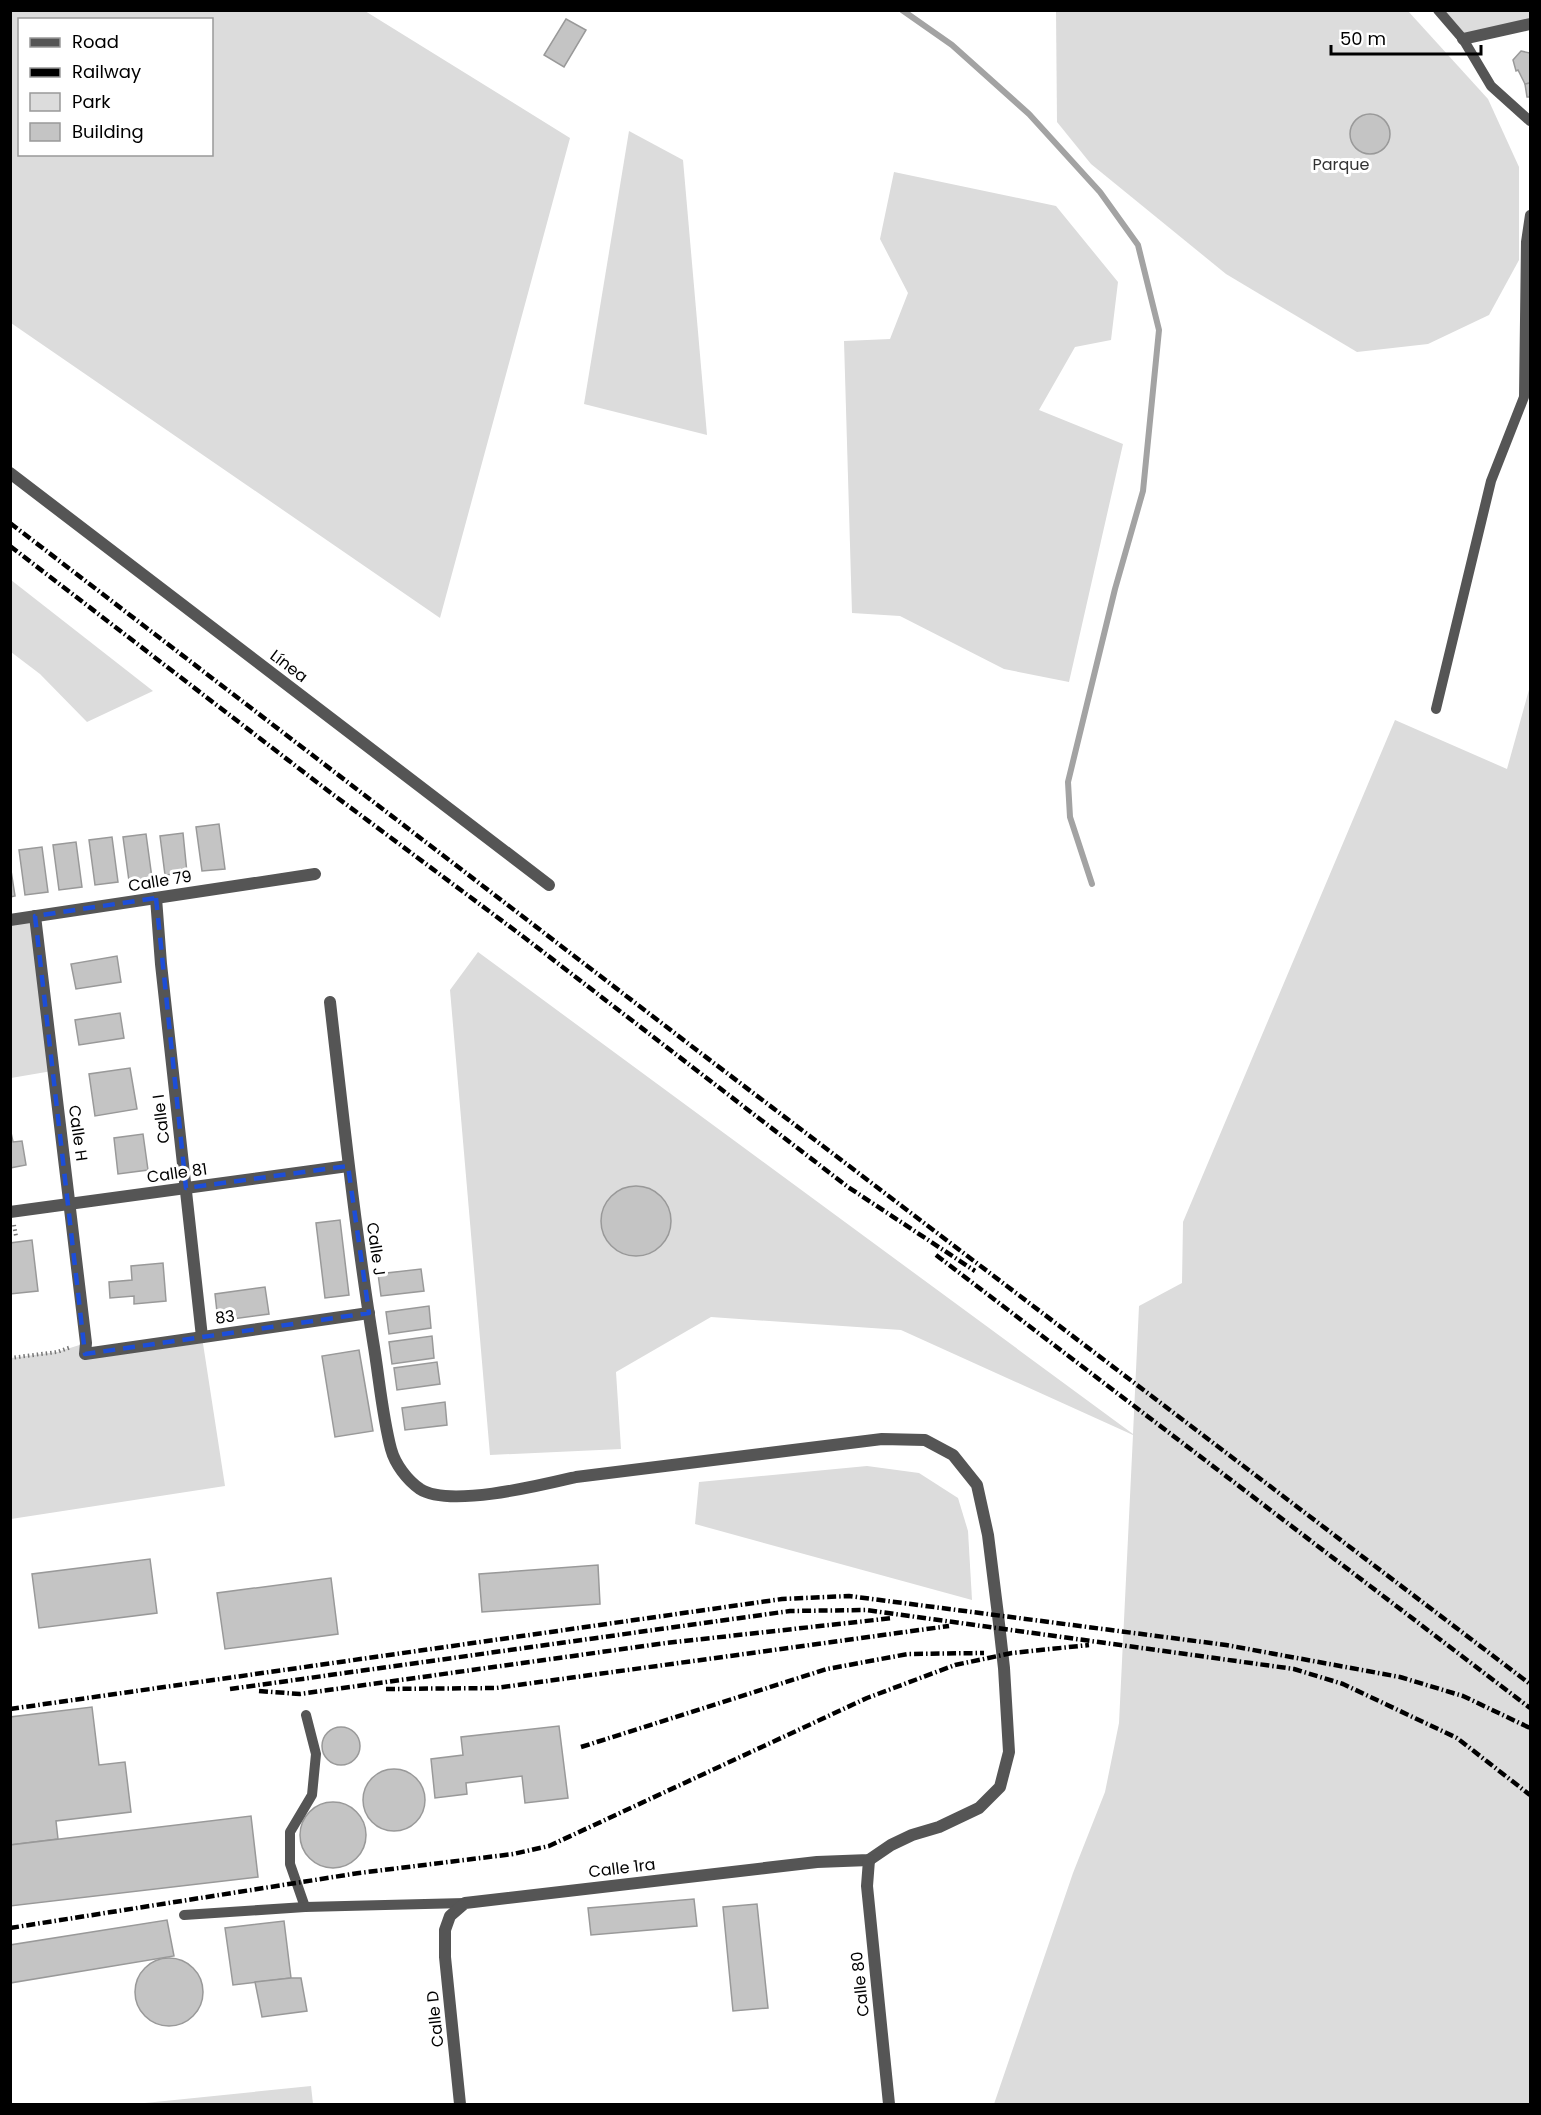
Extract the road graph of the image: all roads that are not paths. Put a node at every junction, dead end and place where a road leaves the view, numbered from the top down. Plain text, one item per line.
1 (1438, 10) edge
2 (1530, 24) edge
3 (1463, 39) junction
4 (1530, 121) edge
5 (1530, 215) edge
6 (10, 473) edge
7 (1436, 709) dead end
8 (315, 874) dead end
9 (549, 885) dead end
10 (156, 898) junction
11 (35, 916) junction
12 (10, 920) edge
13 (330, 1002) dead end
14 (348, 1166) junction
15 (186, 1188) junction
16 (71, 1204) junction
17 (10, 1212) edge
18 (369, 1313) junction
19 (202, 1337) junction
20 (85, 1348) joint
21 (306, 1715) dead end
22 (869, 1860) junction
23 (465, 1903) junction
24 (305, 1907) junction
25 (184, 1915) dead end
26 (460, 2104) edge
27 (889, 2104) edge

1 - 3 lane
2 - 3 street
3 - 4 lane
5 - 7 lane
6 - 9 street, Línea
8 - 10 street, Calle 79
10 - 11 street, Calle 79
10 - 15 street, Calle I
11 - 12 street, Calle 79
11 - 16 street, Calle H
13 - 14 street, Calle J
14 - 15 street, Calle 81
14 - 18 street, Calle J
15 - 16 street, Calle 81
15 - 19 street, Calle I
16 - 17 street, Calle 81
16 - 20 street, Calle H
18 - 19 street, 83
18 - 22 street, Calle J
19 - 20 street, 83
21 - 24 lane
22 - 23 street, Calle 1ra
22 - 27 street, Calle 80
23 - 24 lane
23 - 26 street, Calle D
24 - 25 lane

